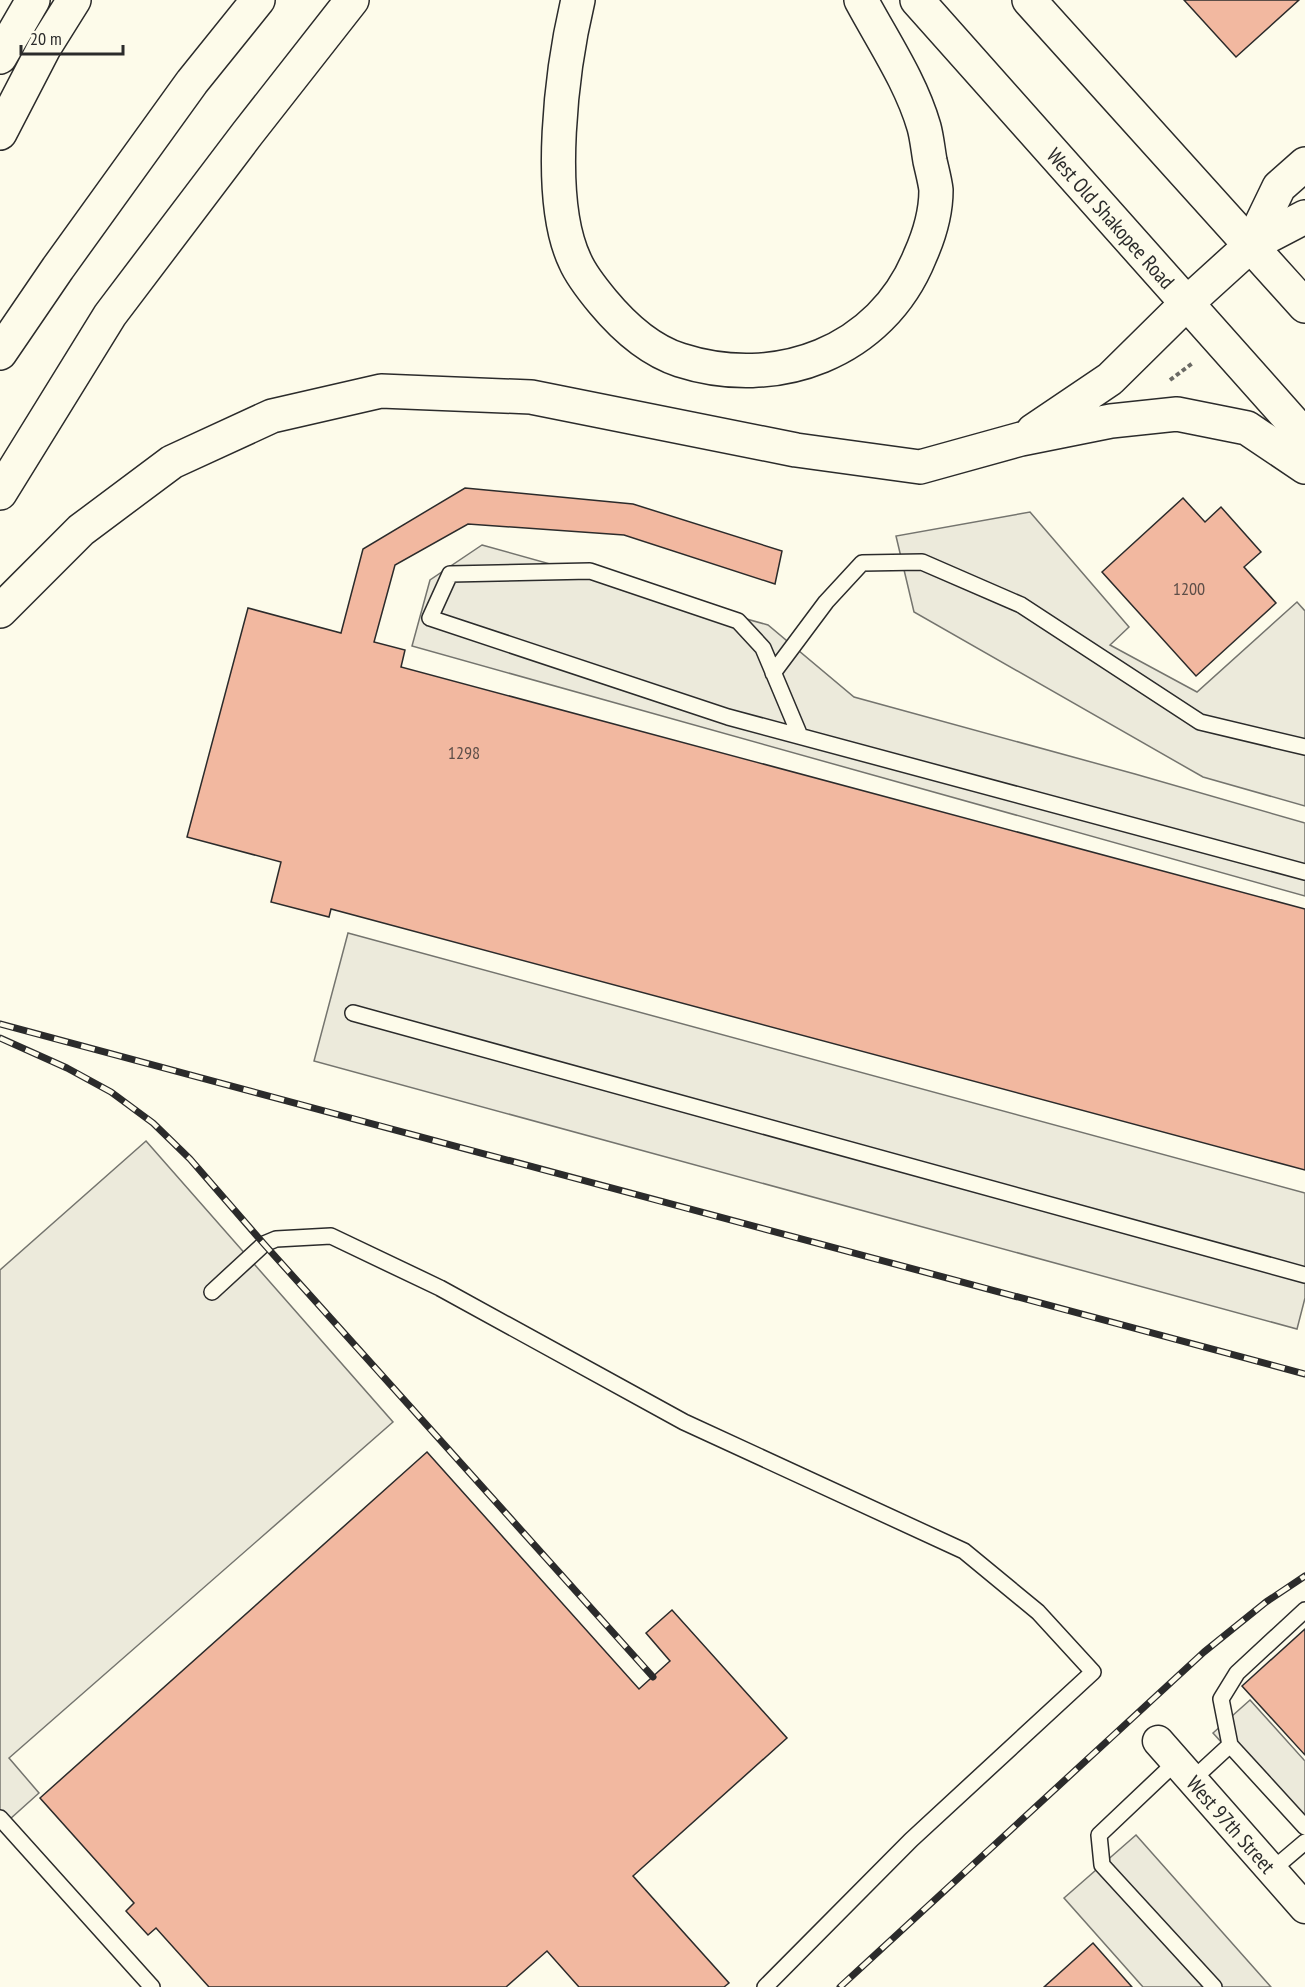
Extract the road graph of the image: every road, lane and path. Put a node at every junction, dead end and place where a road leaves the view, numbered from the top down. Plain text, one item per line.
1 (33, 0) edge
2 (74, 0) edge
3 (258, 0) edge
4 (352, 0) edge
5 (578, 0) edge
6 (861, 0) edge
7 (917, 0) edge
8 (1029, 0) edge
9 (0, 57) edge
10 (0, 133) edge
11 (1305, 164) edge
12 (1305, 217) edge
13 (1251, 245) junction
14 (1185, 304) junction
15 (1305, 306) edge
16 (0, 353) edge
17 (1194, 362) dead end
18 (1171, 386) dead end
19 (1305, 436) edge
20 (1021, 439) junction
21 (1305, 467) edge
22 (0, 493) edge
23 (0, 612) edge
24 (773, 673) junction
25 (800, 736) junction
26 (1305, 747) edge
27 (1305, 872) edge
28 (353, 1013) dead end
29 (1305, 1275) edge
30 (212, 1292) dead end
31 (1305, 1610) edge
32 (1230, 1745) junction
33 (1175, 1761) junction
34 (0, 1818) edge
35 (1305, 1827) edge
36 (1305, 1842) edge
37 (1272, 1870) junction
38 (1305, 1908) edge
39 (152, 1987) edge
40 (765, 1987) edge
41 (1214, 1987) edge

1 - 9 main road
2 - 10 main road
3 - 16 main road
4 - 22 main road
5 - 6 main road
7 - 14 main road, West Old Shakopee Road
8 - 13 main road
11 - 13 main road
12 - 13 main road
13 - 14 main road
13 - 15 main road
14 - 19 main road, West Old Shakopee Road
14 - 20 main road
17 - 18 path
20 - 21 main road
20 - 23 main road
24 - 25 lane
24 - 25 lane
24 - 26 lane
25 - 27 lane
28 - 29 lane
30 - 40 lane
31 - 32 lane
32 - 33 lane
32 - 35 lane
33 - 37 street, West 97th Street
33 - 41 lane
34 - 39 lane
36 - 37 lane
37 - 38 street, West 97th Street

